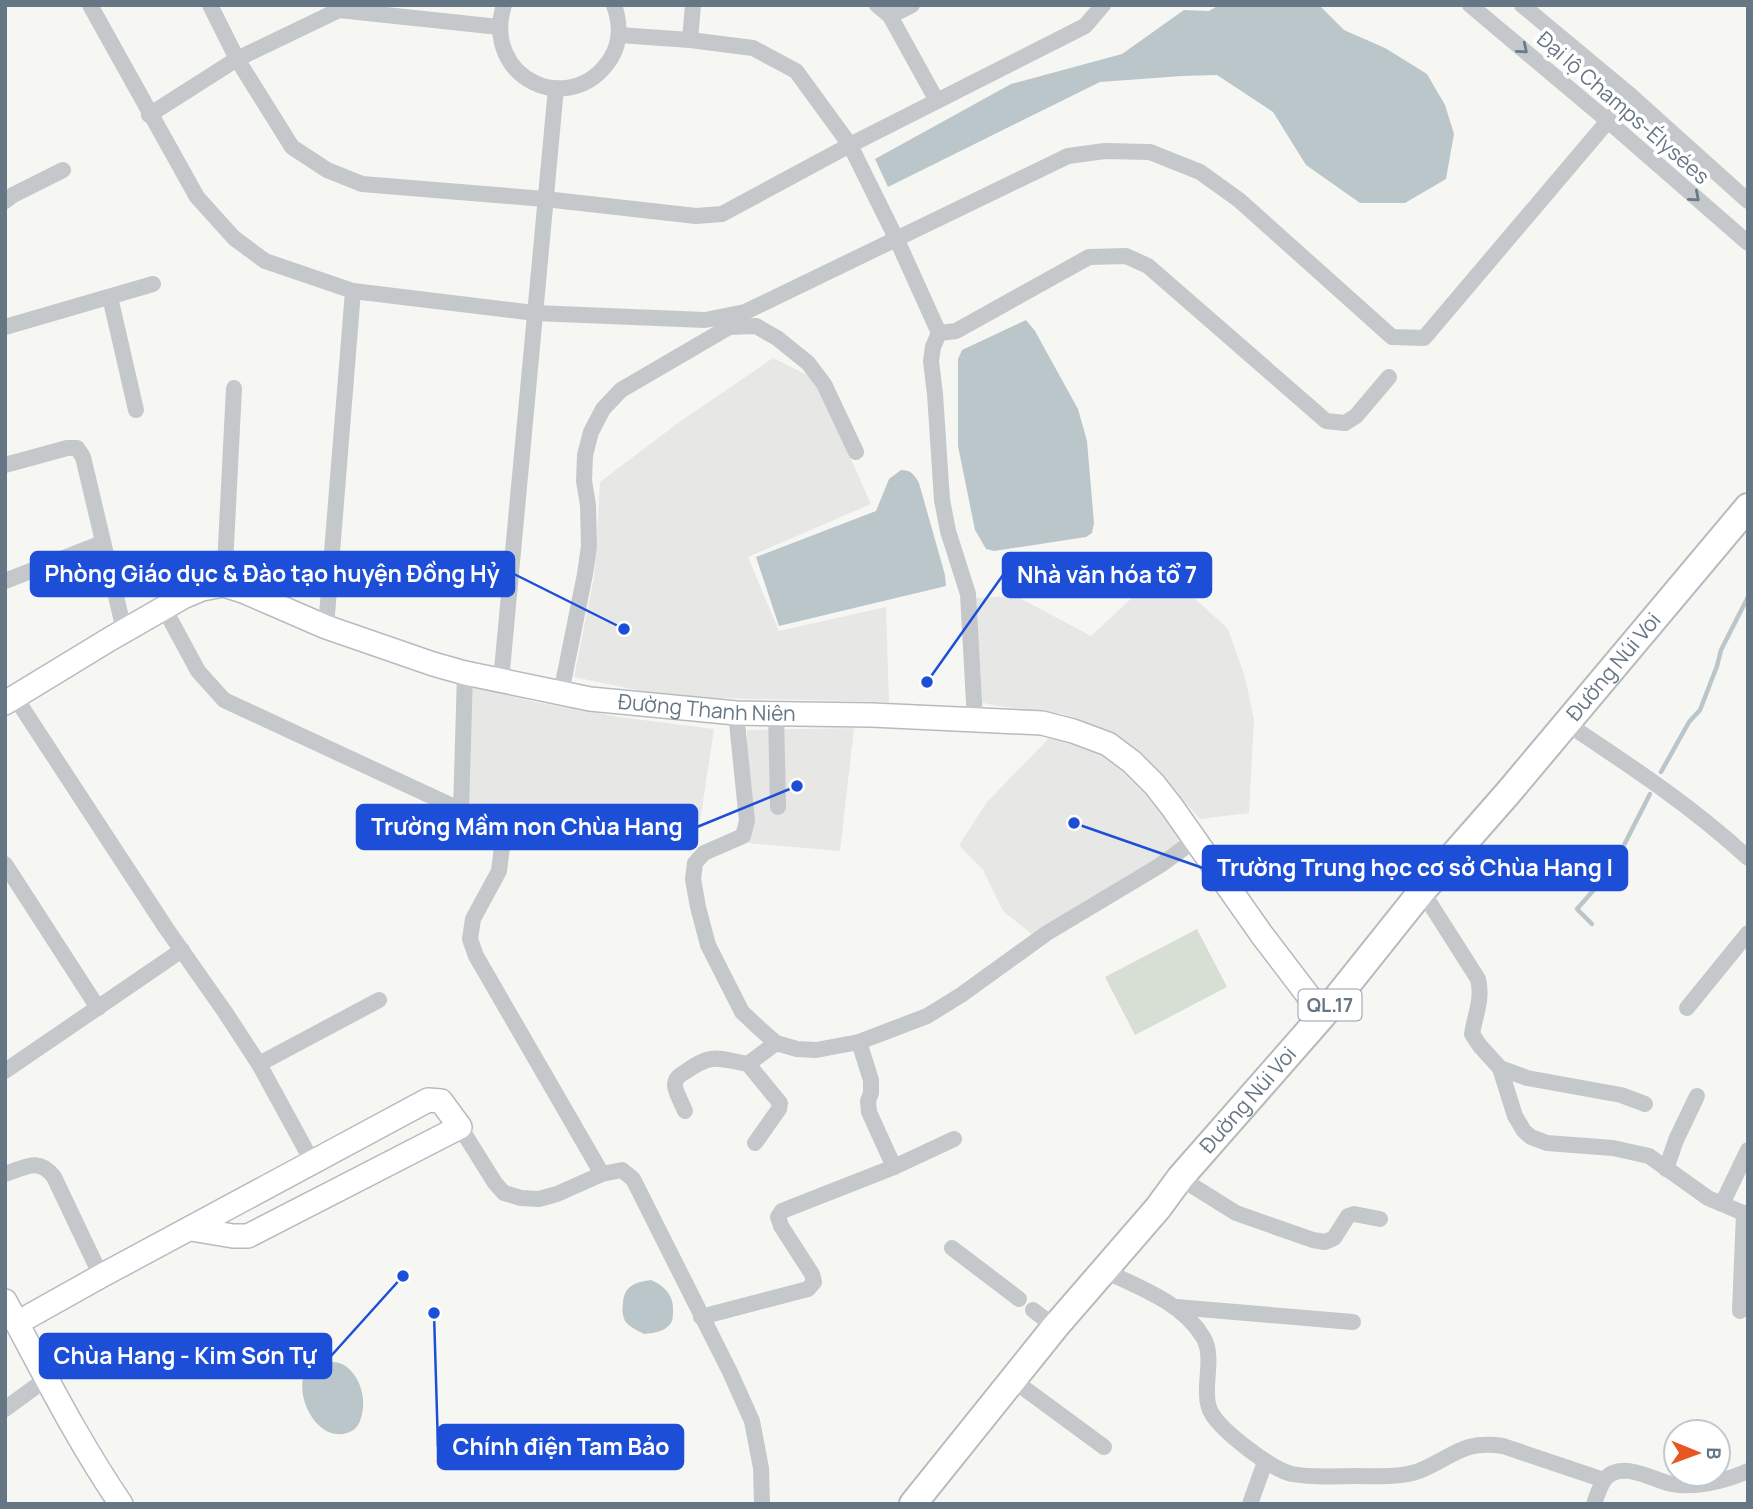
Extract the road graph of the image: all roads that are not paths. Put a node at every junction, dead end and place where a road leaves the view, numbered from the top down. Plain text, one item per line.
1 (90, 5) edge
2 (210, 5) edge
3 (504, 5) edge
4 (614, 5) edge
5 (693, 5) edge
6 (877, 5) edge
7 (912, 5) edge
8 (1103, 5) edge
9 (1470, 5) edge
10 (1522, 5) edge
11 (339, 8) edge
12 (444, 13) edge
13 (890, 16) junction
14 (499, 27) junction
15 (619, 35) junction
16 (690, 40) junction
17 (237, 59) junction
18 (556, 88) junction
19 (1630, 96) junction
20 (937, 101) junction
21 (149, 115) junction
22 (1608, 121) junction
23 (850, 145) junction
24 (64, 170) dead end
25 (545, 199) junction
26 (5, 201) edge
27 (1748, 201) edge
28 (897, 240) junction
29 (1748, 243) edge
30 (153, 284) dead end
31 (354, 292) junction
32 (110, 297) junction
33 (535, 313) junction
34 (5, 327) edge
35 (939, 333) junction
36 (1389, 377) dead end
37 (234, 388) dead end
38 (136, 410) dead end
39 (856, 452) dead end
40 (5, 466) edge
41 (1748, 507) edge
42 (103, 544) junction
43 (5, 581) edge
44 (224, 585) junction
45 (164, 608) junction
46 (326, 627) junction
47 (124, 630) junction
48 (465, 673) junction
49 (501, 681) junction
50 (561, 693) junction
51 (10, 700) edge
52 (736, 713) junction
53 (776, 713) junction
54 (975, 720) junction
55 (1566, 723) junction
56 (778, 807) dead end
57 (461, 810) junction
58 (1195, 840) junction
59 (1748, 858) edge
60 (5, 864) edge
61 (1422, 891) junction
62 (1748, 933) edge
63 (182, 950) junction
64 (379, 1000) dead end
65 (99, 1008) junction
66 (1686, 1008) dead end
67 (1323, 1015) junction
68 (859, 1042) junction
69 (776, 1043) junction
70 (258, 1064) junction
71 (748, 1065) junction
72 (1500, 1068) junction
73 (5, 1071) edge
74 (1697, 1096) dead end
75 (1645, 1104) dead end
76 (685, 1111) dead end
77 (460, 1127) junction
78 (954, 1139) dead end
79 (755, 1143) dead end
80 (1748, 1150) edge
81 (313, 1163) junction
82 (894, 1167) junction
83 (1666, 1169) junction
84 (5, 1174) edge
85 (602, 1174) junction
86 (1180, 1178) junction
87 (1722, 1205) junction
88 (1746, 1214) edge
89 (1380, 1219) dead end
90 (191, 1229) junction
91 (952, 1248) dead end
92 (1103, 1269) junction
93 (101, 1276) junction
94 (1019, 1299) dead end
95 (5, 1301) edge
96 (1176, 1307) junction
97 (1033, 1310) dead end
98 (1740, 1311) dead end
99 (701, 1317) junction
100 (1353, 1322) dead end
101 (17, 1324) junction
102 (1055, 1327) junction
103 (47, 1379) junction
104 (1013, 1380) junction
105 (5, 1409) edge
106 (1104, 1447) dead end
107 (1265, 1462) junction
108 (1748, 1471) edge
109 (1604, 1480) junction
110 (923, 1500) edge
111 (1595, 1503) edge
112 (121, 1504) edge
113 (762, 1504) edge
114 (1250, 1504) edge

1 - 21 street
2 - 17 street
3 - 14 street
4 - 15 street
5 - 16 street
6 - 13 street
7 - 13 street
8 - 20 street
9 -> 22 street, Đại lộ Champs-Élysées
10 - 19 street, Đại lộ Champs-Élysées
11 - 12 street
11 - 17 street
12 - 14 street
13 - 20 street
14 - 18 street
15 - 16 street
15 - 18 street
16 - 23 street
17 - 21 street
17 - 25 street
18 - 25 street
19 - 22 street
19 - 27 street, Đại lộ Champs-Élysées
20 - 23 street
21 - 31 street
22 - 28 street
22 -> 29 street, Đại lộ Champs-Élysées
23 - 25 street
23 - 28 street
24 - 26 street
25 - 33 street
28 - 33 street
28 - 35 street
30 - 32 street
31 - 33 street
31 - 46 street
32 - 34 street
32 - 38 street
33 - 49 street
35 - 36 street
35 - 54 street
37 - 44 street
39 - 50 street
40 - 42 street
41 - 55 main road, Đường Núi Voi / QL.17
42 - 43 street
42 - 47 street
44 - 45 street
44 - 46 street, Đường Thanh Niên
45 - 47 street
45 - 57 street
46 - 48 street, Đường Thanh Niên
47 - 51 street
48 - 49 street, Đường Thanh Niên
48 - 57 street
49 - 50 street, Đường Thanh Niên
50 - 52 street, Đường Thanh Niên
51 - 63 street
52 - 53 street, Đường Thanh Niên
52 - 69 street
53 - 54 street, Đường Thanh Niên
53 - 56 street
54 - 58 street, Đường Thanh Niên
55 - 59 street
55 - 61 main road, Đường Núi Voi / QL.17
57 - 85 street
58 - 67 street, Đường Thanh Niên
58 - 68 street
60 - 65 street
61 - 67 main road, Đường Núi Voi / QL.17
61 - 72 street
62 - 66 street
63 - 65 street
63 - 70 street
64 - 70 street
65 - 73 street
67 - 86 main road, Đường Núi Voi / QL.17
68 - 69 street
68 - 82 street
69 - 71 street
70 - 81 street
71 - 76 street
71 - 79 street
72 - 75 street
72 - 83 street
74 - 83 street
77 - 81 street
77 - 85 street
77 - 90 street
78 - 82 street
80 - 87 street
81 - 90 street
82 - 99 street
83 - 87 street
84 - 93 street
85 - 99 street
86 - 89 street
86 - 92 main road, Đường Núi Voi / QL.17
87 - 88 street
88 - 98 street
90 - 93 street
91 - 94 street
92 - 96 street
92 - 102 main road, Đường Núi Voi / QL.17
93 - 101 street
95 - 101 street
96 - 100 street
96 - 107 street
97 - 102 street
99 - 113 street
101 - 103 street
102 - 104 main road, Đường Núi Voi / QL.17
103 - 105 street
103 - 112 street
104 - 106 street
104 - 110 main road, Đường Núi Voi / QL.17
107 - 109 street
107 - 114 street
108 - 109 street
109 - 111 street

